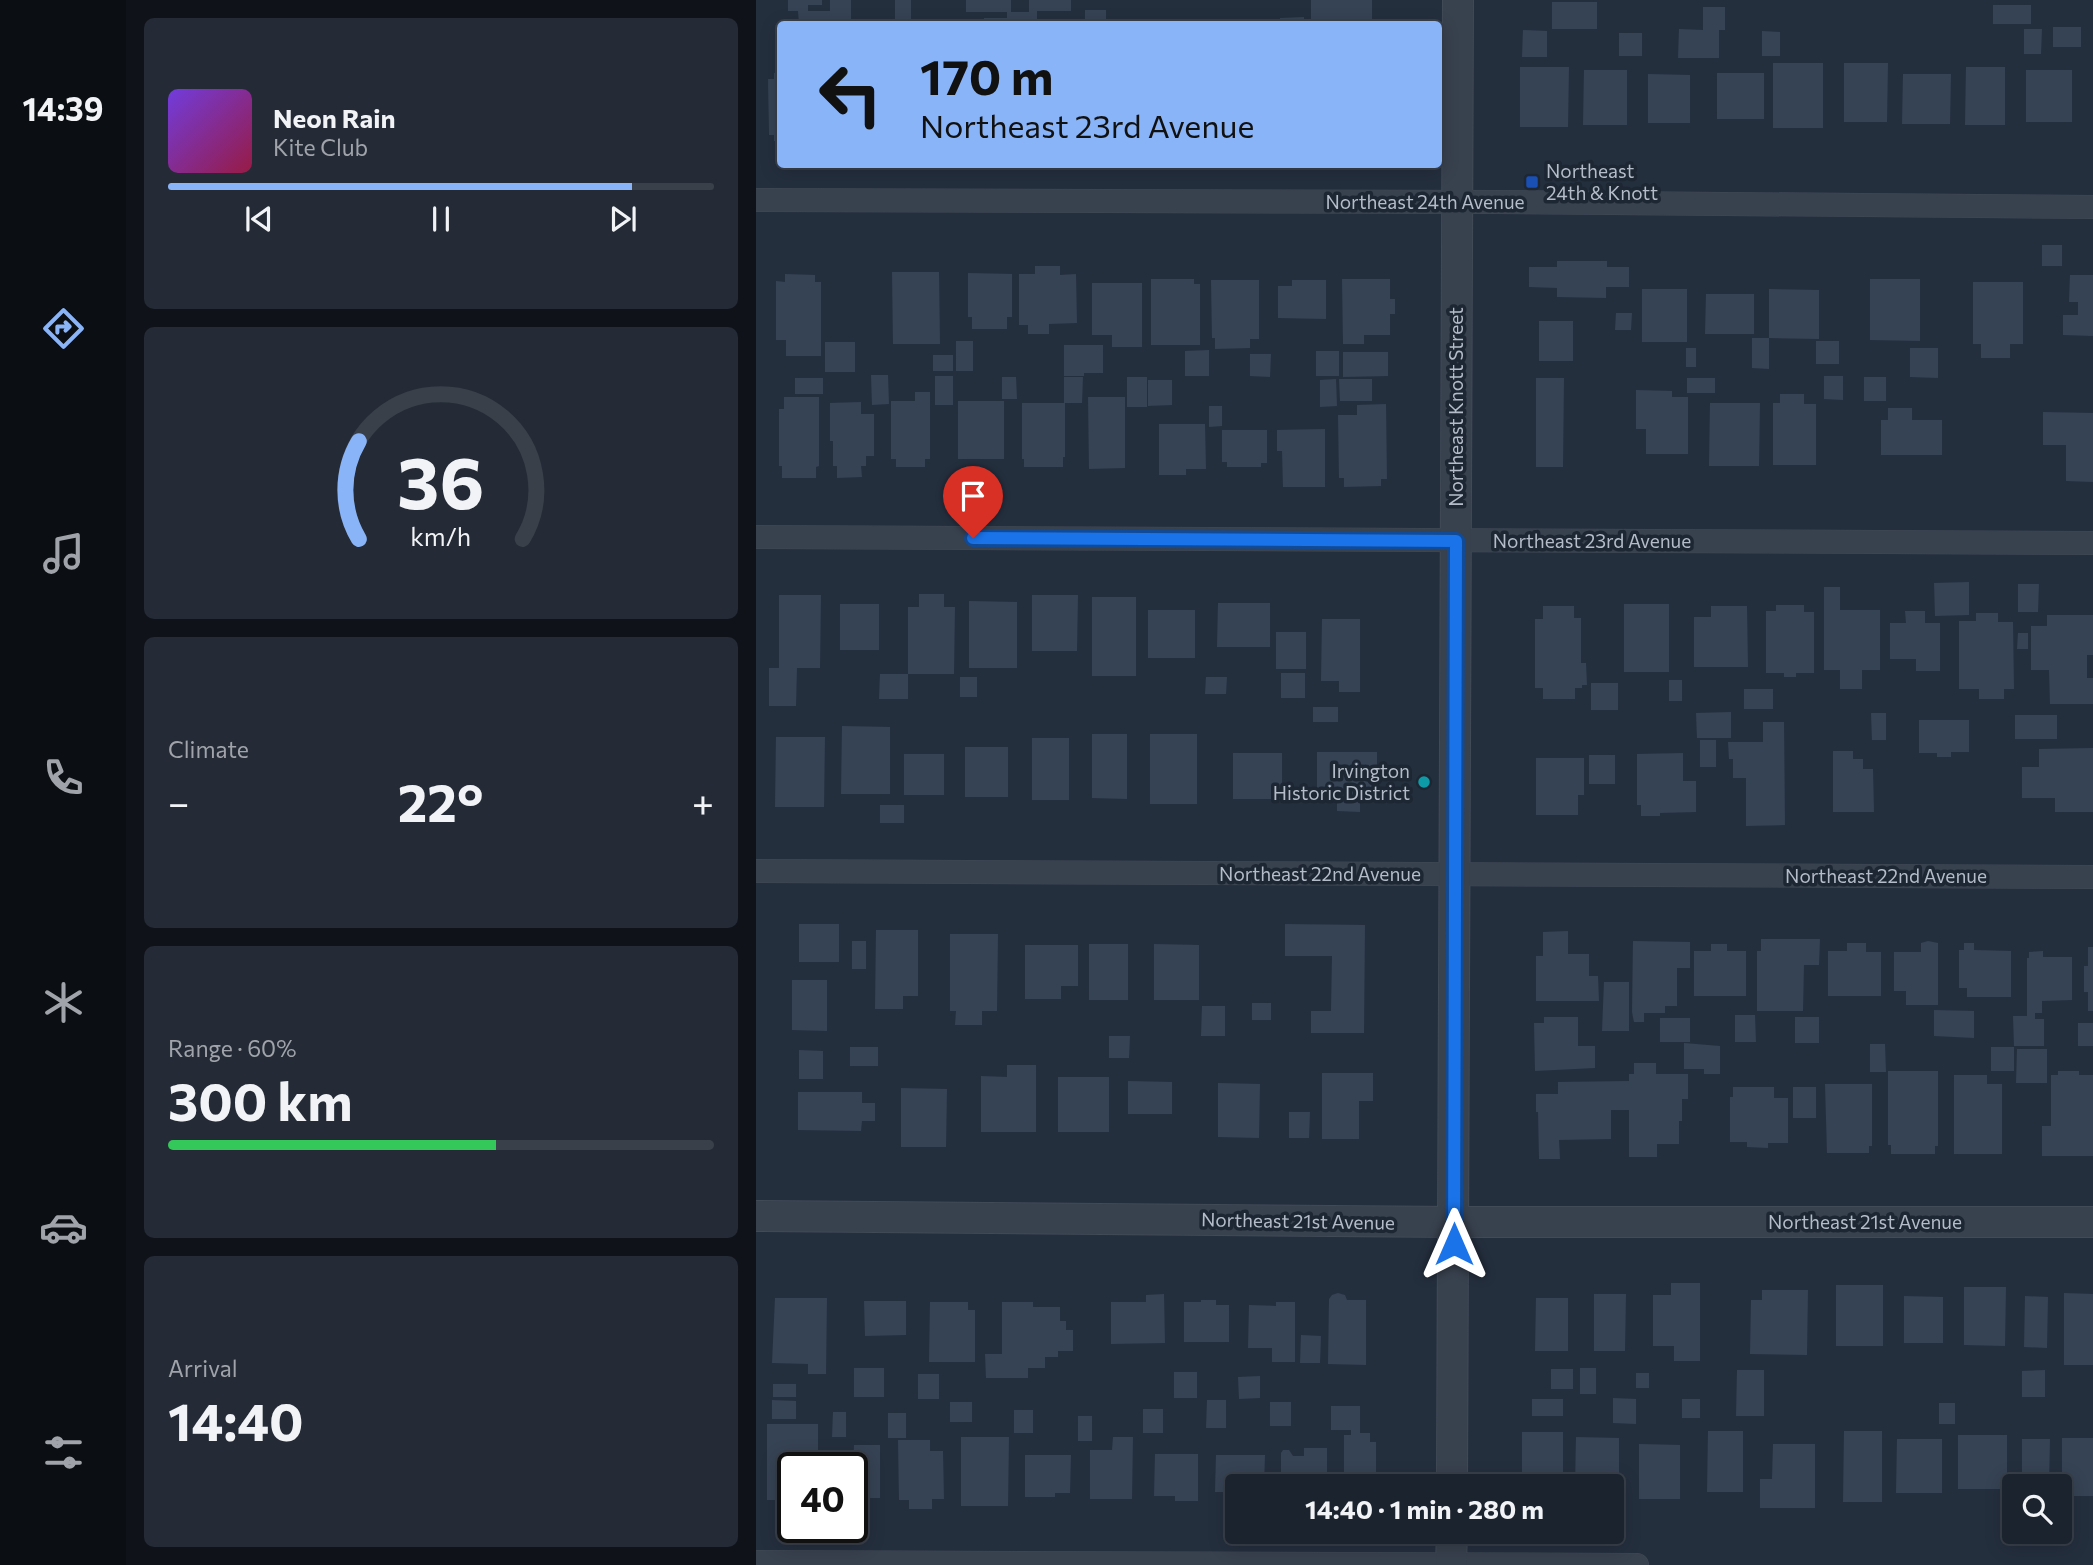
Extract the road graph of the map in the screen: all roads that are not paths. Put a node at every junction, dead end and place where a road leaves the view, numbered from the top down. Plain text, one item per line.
1 (1458, 0) edge
2 (756, 200) edge
3 (1457, 202) junction
4 (2093, 207) edge
5 (756, 537) edge
6 (1456, 541) junction
7 (2093, 543) edge
8 (756, 871) edge
9 (1454, 874) junction
10 (2093, 877) edge
11 (756, 1216) edge
12 (1454, 1222) junction
13 (2093, 1222) edge
14 (1452, 1474) edge
15 (1452, 1544) edge
16 (756, 1562) edge
17 (1451, 1564) edge
18 (1637, 1565) edge

1 - 3 street, Northeast Knott Street
2 - 3 street, Northeast 24th Avenue
3 - 4 street, Northeast 24th Avenue
3 - 6 street, Northeast Knott Street
5 - 6 street, Northeast 23rd Avenue
6 - 7 street, Northeast 23rd Avenue
6 - 9 street, Northeast Knott Street
8 - 9 street, Northeast 22nd Avenue
9 - 10 street, Northeast 22nd Avenue
9 - 12 street, Northeast Knott Street
11 - 12 street, Northeast 21st Avenue
12 - 13 street, Northeast 21st Avenue
12 - 14 street, Northeast Knott Street
15 - 17 street
16 - 17 street
17 - 18 street

